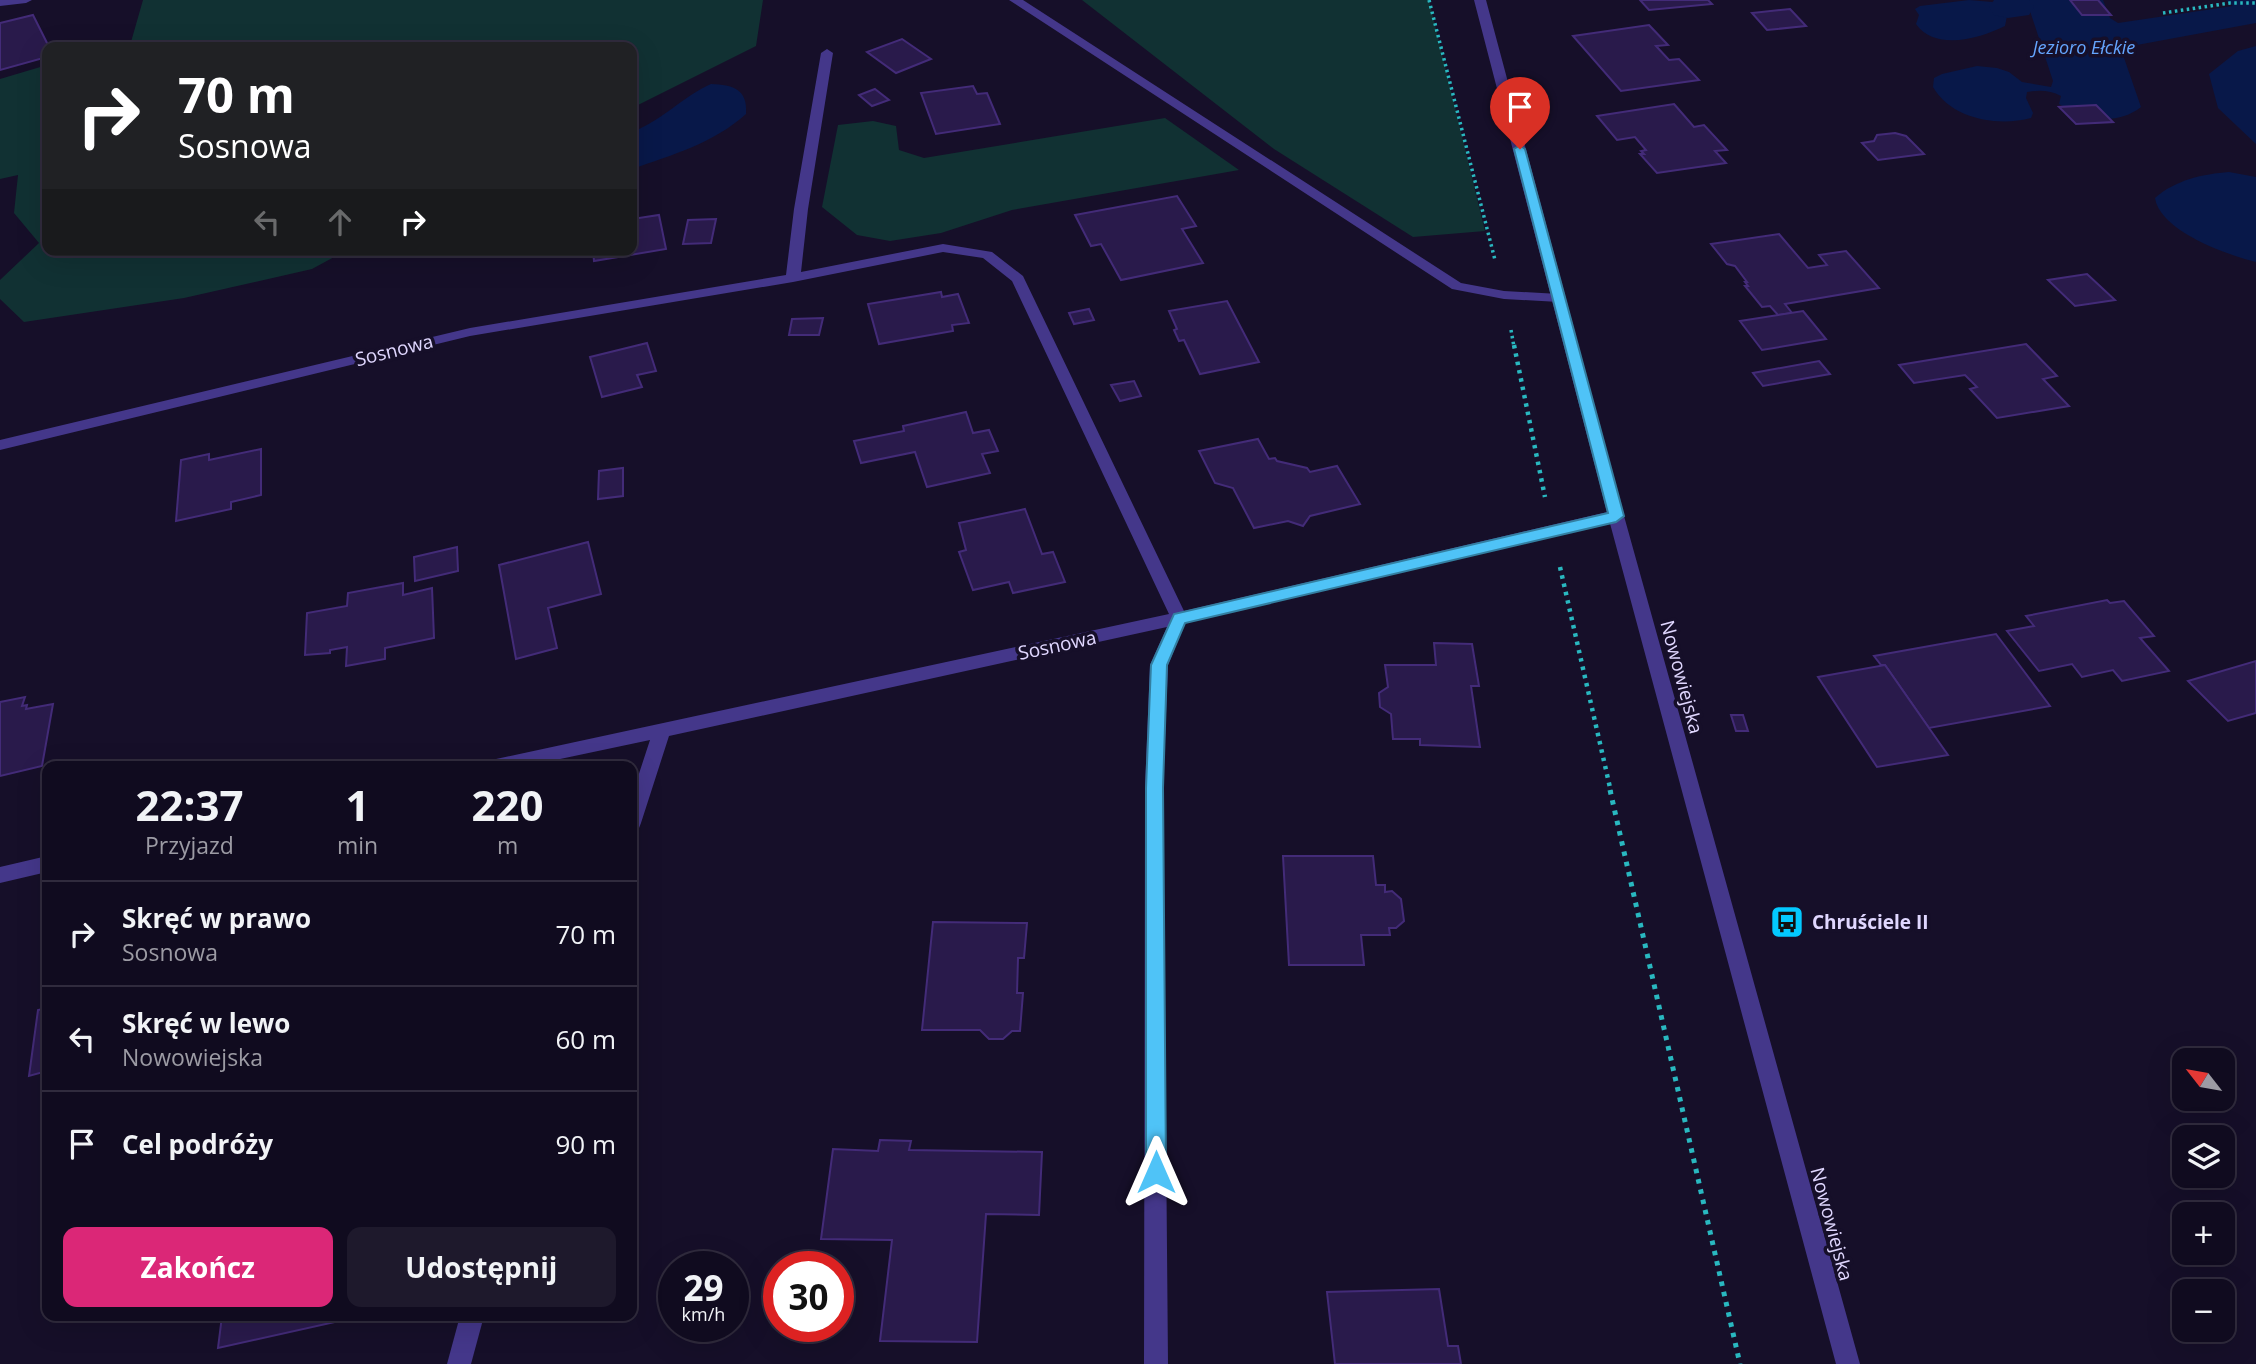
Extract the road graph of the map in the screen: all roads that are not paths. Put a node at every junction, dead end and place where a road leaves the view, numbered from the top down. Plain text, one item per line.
1 (26, 0) edge
2 (1016, 0) edge
3 (1480, 0) edge
4 (0, 3) edge
5 (827, 53) dead end
6 (793, 278) junction
7 (1559, 298) junction
8 (0, 445) edge
9 (1616, 516) junction
10 (1179, 618) junction
11 (662, 730) junction
12 (519, 761) edge
13 (637, 808) edge
14 (42, 865) edge
15 (0, 875) edge
16 (471, 1321) edge
17 (459, 1364) edge
18 (1156, 1364) edge
19 (1848, 1364) edge

1 - 4 street
2 - 7 street
3 - 7 street, Nowowiejska
5 - 6 street
6 - 8 street, Sosnowa
6 - 10 street, Sosnowa
7 - 9 street, Nowowiejska
9 - 10 street, Sosnowa
9 - 19 street, Nowowiejska
10 - 11 street, Sosnowa
10 - 18 street
11 - 12 street, Sosnowa
11 - 13 street
14 - 15 street
16 - 17 street

